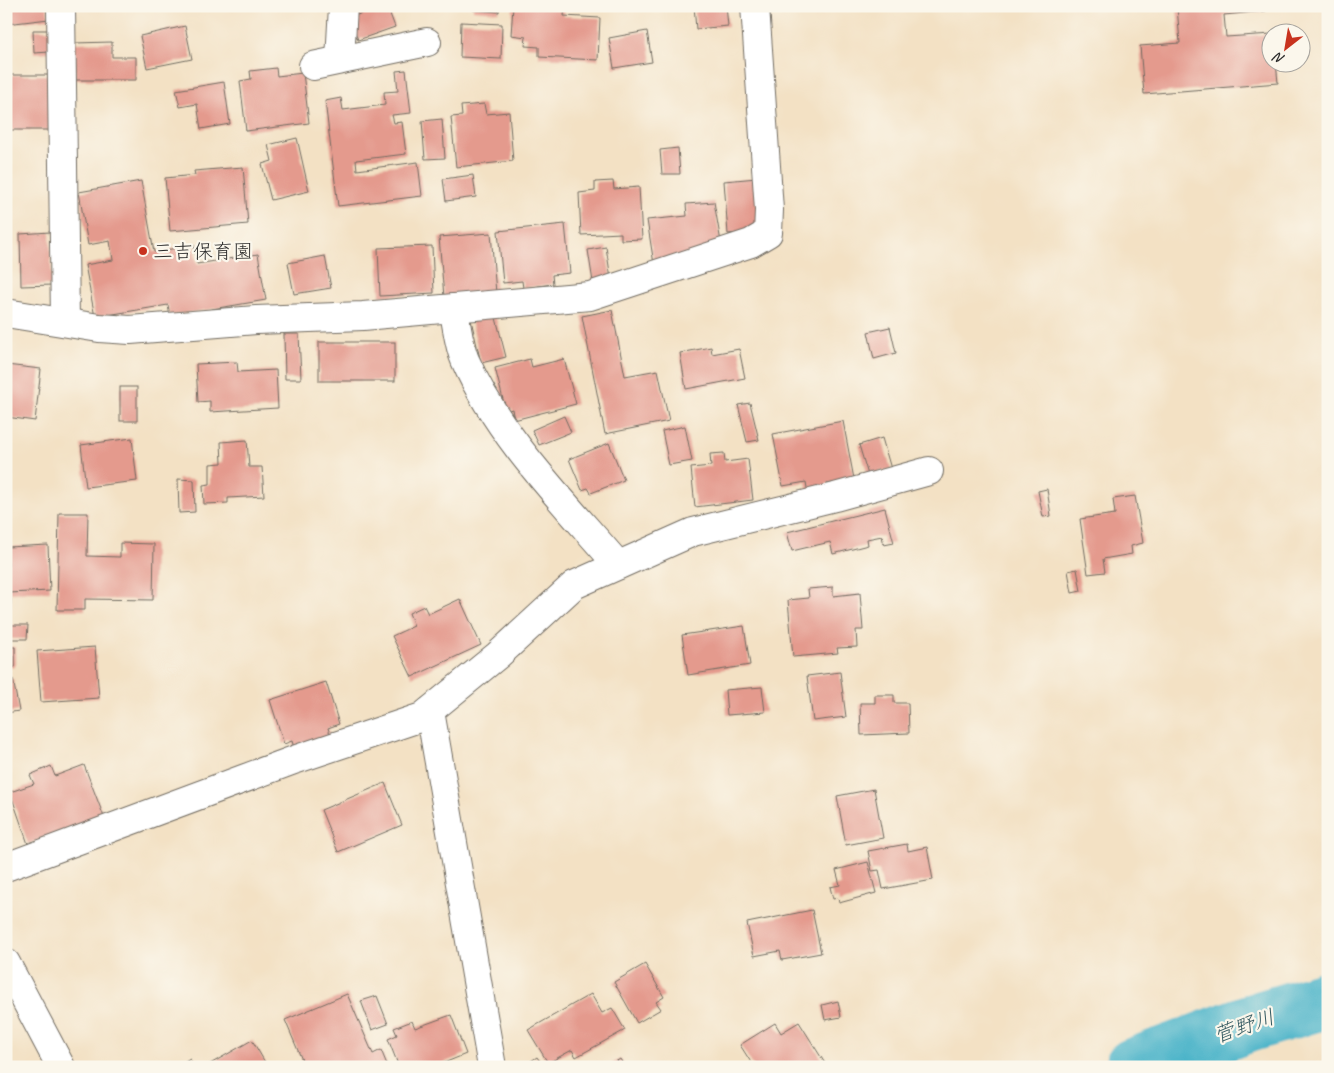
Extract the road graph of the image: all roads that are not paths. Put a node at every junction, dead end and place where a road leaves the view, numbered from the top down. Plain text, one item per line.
1 (61, 6) edge
2 (342, 6) edge
3 (755, 6) edge
4 (427, 42) dead end
5 (340, 60) junction
6 (313, 66) dead end
7 (453, 308) junction
8 (6, 313) edge
9 (65, 322) junction
10 (929, 471) dead end
11 (618, 565) junction
12 (430, 711) junction
13 (6, 866) edge
14 (6, 963) edge
15 (61, 1067) edge
16 (492, 1067) edge

1 - 9 street
2 - 5 street
3 - 7 street
4 - 5 street
5 - 6 street
7 - 9 street
7 - 11 street
8 - 9 street
10 - 11 street
11 - 12 street
12 - 13 street
12 - 16 street
14 - 15 street

